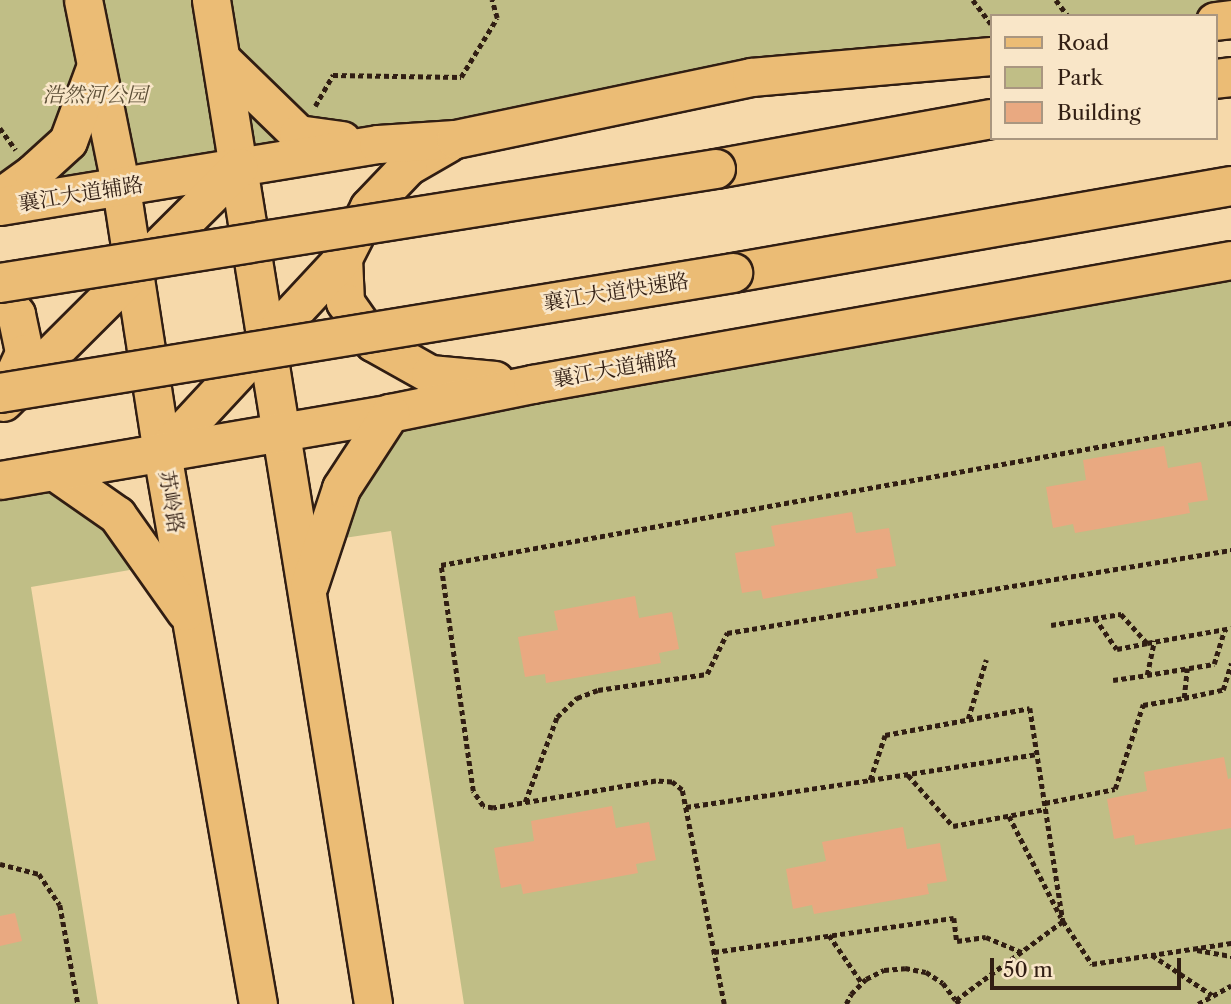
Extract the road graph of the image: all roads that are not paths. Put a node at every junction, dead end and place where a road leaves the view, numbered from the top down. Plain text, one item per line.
1 (83, 0) edge
2 (211, 0) edge
3 (990, 57) edge
4 (220, 59) junction
5 (95, 68) junction
6 (990, 119) edge
7 (455, 139) junction
8 (377, 144) junction
9 (239, 167) junction
10 (1231, 186) edge
11 (121, 188) junction
12 (0, 197) edge
13 (0, 206) edge
14 (343, 258) junction
15 (1231, 260) edge
16 (134, 272) junction
17 (0, 283) edge
18 (0, 295) edge
19 (267, 340) junction
20 (532, 384) junction
21 (0, 393) edge
22 (0, 406) edge
23 (390, 413) junction
24 (282, 432) junction
25 (162, 453) junction
26 (54, 471) junction
27 (0, 480) edge
28 (307, 593) junction
29 (193, 622) junction
30 (258, 1004) edge
31 (373, 1004) edge

1 - 5 main road, 苏岭路
2 - 4 main road
3 - 7 main road, 襄江大道辅路
4 - 8 main road
4 - 9 main road
5 - 11 main road, 苏岭路
5 - 12 main road
6 - 17 highway, bridge
7 - 8 main road, 襄江大道辅路
7 - 14 main road
8 - 9 main road, 襄江大道辅路
9 - 11 main road, 襄江大道辅路
9 - 16 main road
9 - 19 main road
10 - 21 highway, 襄江大道快速路, bridge
11 - 13 main road, 襄江大道辅路
11 - 16 main road, 苏岭路
14 - 19 main road
14 - 20 main road
15 - 20 main road, 襄江大道辅路
16 - 22 main road
16 - 25 main road, 苏岭路
18 - 22 main road
19 - 24 main road
19 - 25 main road
20 - 23 main road, 襄江大道辅路
23 - 24 main road, 襄江大道辅路
23 - 28 main road
24 - 25 main road, 襄江大道辅路
24 - 28 main road
25 - 26 main road, 襄江大道辅路
25 - 29 main road, 苏岭路
26 - 27 main road, 襄江大道辅路
26 - 29 main road
28 - 31 main road
29 - 30 main road, 苏岭路

